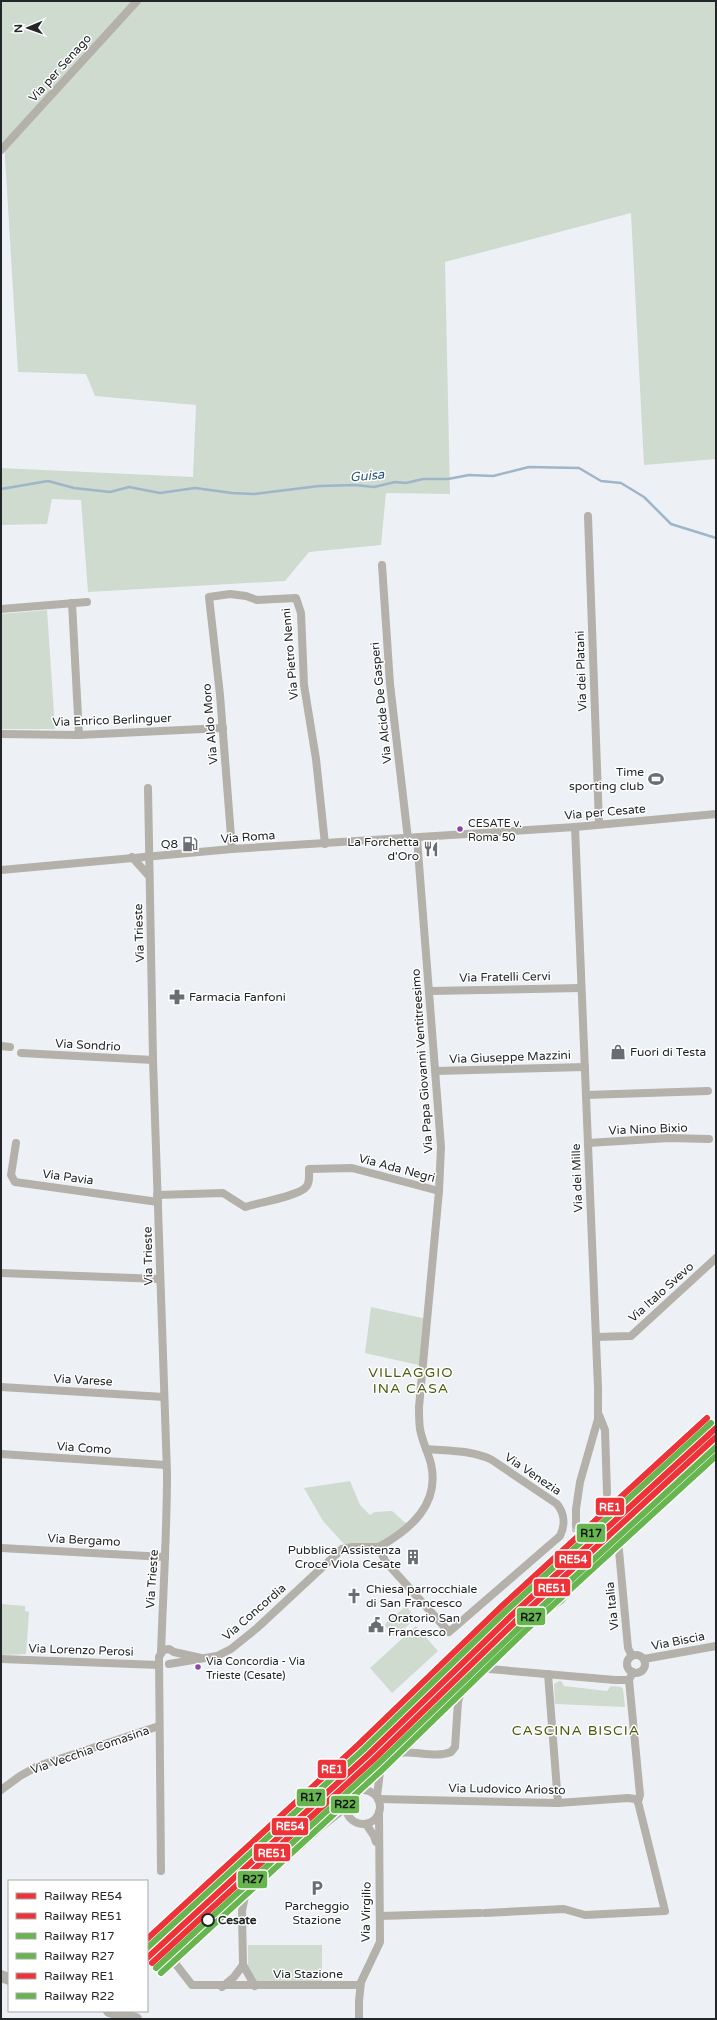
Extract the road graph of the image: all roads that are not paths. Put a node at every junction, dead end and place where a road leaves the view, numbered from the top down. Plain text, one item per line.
1 (137, 1) edge
2 (1, 150) edge
3 (588, 516) dead end
4 (382, 565) dead end
5 (209, 596) joint
6 (87, 602) dead end
7 (72, 603) junction
8 (1, 609) edge
9 (223, 728) junction
10 (1, 734) edge
11 (79, 735) junction
12 (148, 788) dead end
13 (716, 814) edge
14 (599, 824) junction
15 (575, 827) junction
16 (497, 832) joint
17 (417, 838) junction
18 (408, 839) junction
19 (325, 844) junction
20 (232, 850) junction
21 (132, 857) junction
22 (149, 857) junction
23 (1, 870) edge
24 (149, 876) junction
25 (581, 988) junction
26 (429, 991) junction
27 (1, 1046) edge
28 (10, 1047) dead end
29 (21, 1053) dead end
30 (153, 1060) junction
31 (585, 1067) junction
32 (436, 1072) junction
33 (708, 1091) dead end
34 (586, 1095) junction
35 (709, 1139) dead end
36 (16, 1143) dead end
37 (588, 1143) junction
38 (439, 1191) junction
39 (157, 1198) junction
40 (716, 1258) edge
41 (1, 1273) edge
42 (160, 1279) junction
43 (596, 1337) junction
44 (1, 1387) edge
45 (164, 1397) junction
46 (598, 1412) junction
47 (426, 1449) junction
48 (1, 1454) edge
49 (166, 1465) junction
50 (607, 1493) dead end
51 (576, 1525) tunnel mouth
52 (617, 1529) dead end
53 (379, 1547) junction
54 (1, 1548) edge
55 (165, 1557) junction
56 (576, 1568) tunnel mouth
57 (161, 1637) junction
58 (716, 1646) edge
59 (171, 1650) junction
60 (161, 1653) junction
61 (632, 1656) junction
62 (201, 1658) junction
63 (4, 1659) edge
64 (644, 1659) junction
65 (483, 1665) junction
66 (163, 1666) junction
67 (633, 1672) junction
68 (548, 1674) junction
69 (629, 1680) junction
70 (160, 1726) junction
71 (386, 1757) junction
72 (1, 1790) edge
73 (352, 1793) junction
74 (378, 1798) junction
75 (637, 1801) junction
76 (558, 1803) junction
77 (345, 1808) junction
78 (379, 1812) junction
79 (366, 1824) junction
80 (378, 1850) junction
81 (162, 1871) dead end
82 (380, 1916) junction
83 (171, 1958) dead end
84 (243, 1965) junction
85 (255, 1986) junction
86 (360, 1986) junction
87 (222, 1987) junction
88 (112, 2012) edge
89 (131, 2018) edge
90 (359, 2019) edge

1 - 2 street, Via per Senago
3 - 14 street, Via dei Platani
4 - 18 street, Via Alcide De Gasperi
5 - 9 street, Via Aldo Moro
5 - 19 street, Via Pietro Nenni
6 - 7 street
7 - 8 street
7 - 11 street
9 - 11 street, Via Enrico Berlinguer
9 - 20 street, Via Aldo Moro
10 - 11 street, Via Enrico Berlinguer
12 - 22 street, Via Trieste
13 - 14 street, Via per Cesate
14 - 15 street, Via per Cesate
15 - 16 street, Via per Cesate
15 - 25 street, Via dei Mille
16 - 17 street, Via Roma
17 - 18 street, Via Roma
17 - 26 street, Via Papa Giovanni Ventitreesimo
18 - 19 street, Via Roma
19 - 20 street, Via Roma
20 - 22 street, Via Roma
21 - 22 street, Via Roma
21 - 23 street, Via Roma
21 - 24 street
22 - 24 street, Via Trieste
24 - 30 street, Via Trieste
25 - 26 street, Via Fratelli Cervi
25 - 31 street, Via dei Mille
26 - 32 street, Via Papa Giovanni Ventitreesimo
27 - 28 street
29 - 30 street, Via Sondrio
30 - 39 street, Via Trieste
31 - 32 street, Via Giuseppe Mazzini
31 - 34 street, Via dei Mille
32 - 38 street, Via Papa Giovanni Ventitreesimo
33 - 34 street
34 - 37 street, Via dei Mille
35 - 37 street, Via Nino Bixio
36 - 39 street, Via Pavia
37 - 43 street, Via dei Mille
38 - 39 street, Via Ada Negri
38 - 47 street, Via Papa Giovanni Ventitreesimo
39 - 42 street, Via Trieste
40 - 43 street, Via Italo Svevo
41 - 42 street
42 - 45 street, Via Trieste
43 - 46 street, Via dei Mille
44 - 45 street, Via Varese
45 - 49 street, Via Trieste
46 - 50 street
46 - 51 street, Via dei Mille
47 - 53 street
47 - 53 street, Via Venezia
48 - 49 street, Via Como
49 - 55 street, Via Trieste
52 - 61 street, Via Italia
53 - 62 street, Via Concordia
54 - 55 street, Via Bergamo
55 - 57 street, Via Trieste
56 - 65 street
57 - 59 street
57 - 60 street, Via Trieste
58 - 64 street, Via Biscia
59 - 60 street
59 - 62 street, Via Concordia
59 - 66 street
60 - 66 street, Via Trieste
61 - 64 street
61 - 67 street
62 - 66 street, Via Concordia
63 - 66 street, Via Lorenzo Perosi
64 - 67 street
65 - 68 street
65 - 71 street
66 - 70 street
67 - 69 street
68 - 69 street
68 - 76 street
69 - 75 street
70 - 72 street, Via Vecchia Comasina
70 - 81 street
71 - 73 street
71 - 74 street
73 - 74 street
73 - 77 street
74 - 76 street, Via Ludovico Ariosto
74 - 78 street
75 - 76 street, Via Ludovico Ariosto
75 - 82 street
77 - 79 street
77 - 84 street
78 - 79 street
78 - 80 street, Via Virgilio
79 - 80 street, Via Virgilio
80 - 82 street, Via Virgilio
82 - 86 street, Via Virgilio
83 - 87 street, Via Stazione
84 - 85 street
84 - 87 street
85 - 86 street, Via Stazione
85 - 87 street, Via Stazione
86 - 90 street, Via Virgilio
88 - 89 street

